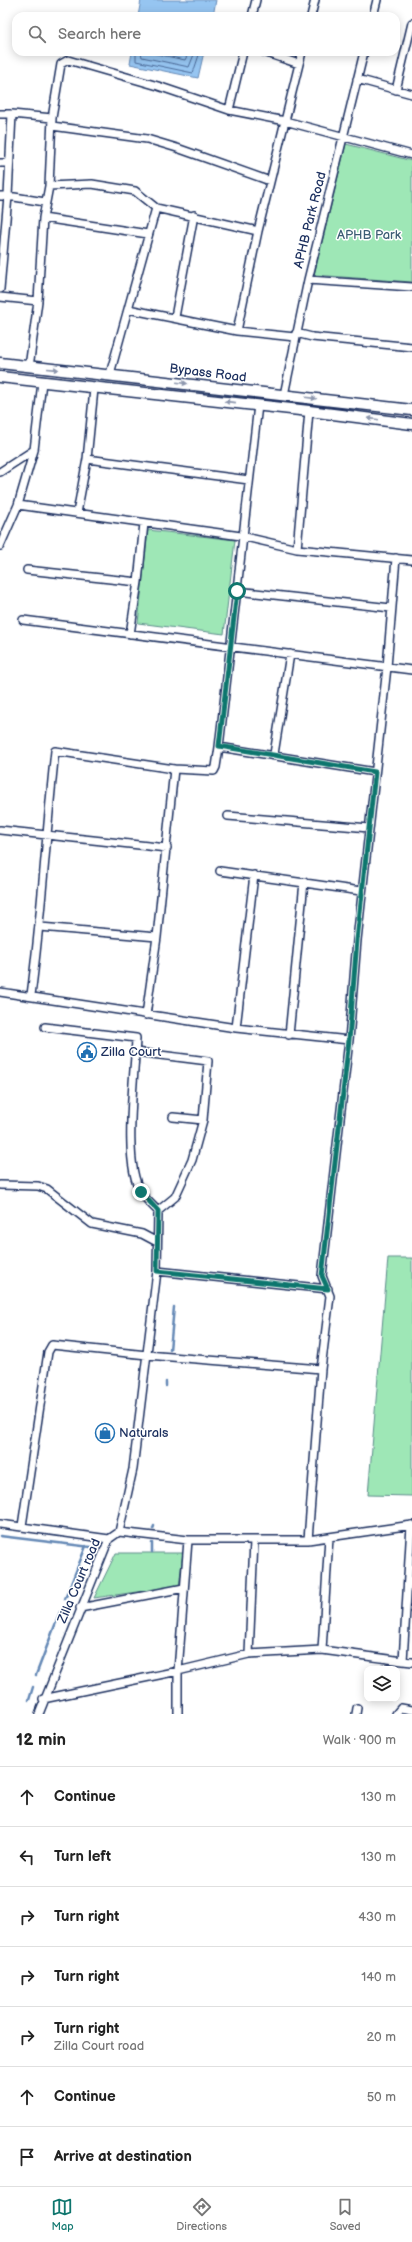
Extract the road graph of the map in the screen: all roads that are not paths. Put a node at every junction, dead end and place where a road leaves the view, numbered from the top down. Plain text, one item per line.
1 (256, 0) edge
2 (315, 0) edge
3 (377, 0) edge
4 (253, 12) edge
5 (312, 12) edge
6 (374, 12) edge
7 (412, 23) edge
8 (409, 46) edge
9 (242, 56) edge
10 (275, 56) edge
11 (301, 56) edge
12 (363, 56) edge
13 (298, 64) junction
14 (357, 79) junction
15 (396, 90) junction
16 (412, 94) edge
17 (229, 110) junction
18 (0, 114) edge
19 (12, 114) junction
20 (285, 121) junction
21 (52, 122) junction
22 (343, 138) junction
23 (412, 155) edge
24 (0, 163) edge
25 (9, 164) junction
26 (270, 181) junction
27 (50, 186) junction
28 (4, 196) edge
29 (45, 202) junction
30 (156, 208) junction
31 (194, 215) junction
32 (43, 218) junction
33 (258, 231) junction
34 (148, 234) junction
35 (308, 280) junction
36 (412, 287) edge
37 (0, 288) edge
38 (0, 297) edge
39 (38, 301) junction
40 (128, 309) junction
41 (175, 317) junction
42 (237, 331) junction
43 (296, 335) junction
44 (412, 347) edge
45 (0, 363) edge
46 (29, 367) junction
47 (110, 374) junction
48 (0, 377) edge
49 (42, 382) junction
50 (94, 389) junction
51 (284, 395) junction
52 (258, 405) junction
53 (412, 410) edge
54 (309, 411) junction
55 (412, 424) edge
56 (34, 450) junction
57 (87, 459) junction
58 (0, 472) edge
59 (248, 480) junction
60 (18, 505) junction
61 (77, 513) junction
62 (144, 523) junction
63 (242, 536) junction
64 (0, 546) edge
65 (297, 549) junction
66 (396, 558) junction
67 (412, 560) edge
68 (27, 570) dead end
69 (138, 582) junction
70 (237, 591) junction
71 (391, 608) junction
72 (23, 620) dead end
73 (130, 634) junction
74 (231, 646) junction
75 (290, 654) junction
76 (387, 667) junction
77 (412, 670) edge
78 (219, 746) junction
79 (274, 754) junction
80 (174, 769) junction
81 (375, 772) junction
82 (228, 816) dead end
83 (368, 828) junction
84 (0, 830) edge
85 (46, 836) junction
86 (167, 848) junction
87 (220, 871) dead end
88 (254, 875) junction
89 (304, 882) junction
90 (362, 891) junction
91 (40, 928) junction
92 (157, 937) junction
93 (0, 992) edge
94 (31, 995) junction
95 (146, 1015) junction
96 (45, 1027) dead end
97 (236, 1028) junction
98 (289, 1035) junction
99 (349, 1040) junction
100 (136, 1052) junction
101 (173, 1117) dead end
102 (203, 1120) junction
103 (0, 1185) edge
104 (158, 1211) junction
105 (157, 1242) junction
106 (157, 1271) junction
107 (328, 1289) junction
108 (147, 1356) junction
109 (320, 1368) junction
110 (0, 1524) edge
111 (411, 1525) edge
112 (22, 1526) junction
113 (119, 1532) junction
114 (329, 1537) junction
115 (109, 1540) junction
116 (188, 1540) junction
117 (308, 1540) junction
118 (254, 1541) junction
119 (184, 1588) junction
120 (80, 1608) junction
121 (322, 1650) junction
122 (248, 1654) junction
123 (403, 1661) junction
124 (412, 1662) edge
125 (178, 1671) junction
126 (43, 1699) junction
127 (412, 1710) edge
128 (39, 1714) edge
129 (178, 1714) edge
130 (396, 1714) edge

1 - 4 street
2 - 5 street
3 - 6 street
7 - 8 street
8 - 15 street
9 - 17 street
10 - 13 street
11 - 13 street
12 - 14 street, APHB Park Road
13 - 20 street
14 - 15 street
14 - 22 street, APHB Park Road
15 - 16 street
17 - 20 street
17 - 21 street
18 - 19 street
19 - 21 street
19 - 25 street
20 - 22 street
20 - 26 street
21 - 26 street
21 - 27 street
22 - 23 street
22 - 35 street, APHB Park Road
24 - 25 street
25 - 28 street
26 - 33 street
27 - 29 street
27 - 30 street
28 - 29 street
28 - 37 street
29 - 32 street
30 - 31 street
30 - 34 street
31 - 33 street
31 - 41 street
32 - 34 street
32 - 39 street
33 - 42 street
34 - 40 street
35 - 36 street
35 - 43 street, APHB Park Road
38 - 39 street
39 - 46 street
40 - 41 street
40 - 47 street
41 - 42 street
42 - 43 street
43 - 44 street
43 - 51 street, APHB Park Road
45 - 46 main road, Bypass Road
46 -> 47 main road, Bypass Road
47 -> 51 main road, Bypass Road
48 - 49 main road, Bypass Road
49 - 50 main road, Bypass Road
49 - 56 street
52 -> 50 main road, Bypass Road
50 - 57 street
51 -> 53 main road, Bypass Road
52 - 54 main road, Bypass Road
52 - 59 street
55 -> 54 main road, Bypass Road
54 - 65 street
56 - 58 street
56 - 60 street
57 - 59 street
57 - 61 street
59 - 63 street
60 - 61 street
60 - 64 street
61 - 62 street
62 - 63 street
62 - 69 street
63 - 65 street
63 - 70 street
65 - 66 street
66 - 67 street
66 - 71 street
68 - 69 street
69 - 73 street
70 - 71 street
70 - 74 street
71 - 76 street
72 - 73 street
73 - 74 street
74 - 75 street
74 - 78 street
75 - 76 street
75 - 79 street
76 - 77 street
76 - 81 street
78 - 79 street
78 - 80 street
79 - 81 street
80 - 85 street
80 - 86 street
81 - 83 street
82 - 83 street
83 - 90 street
84 - 85 street
85 - 86 street
85 - 91 street
86 - 92 street
87 - 88 street
88 - 89 street
88 - 97 street
89 - 90 street
89 - 98 street
90 - 99 street
91 - 92 street
91 - 94 street
92 - 95 street
93 - 94 street
94 - 95 street
95 - 97 street
96 - 100 street
97 - 98 street
98 - 99 street
99 - 107 street
100 - 102 street
100 - 104 street
101 - 102 street
102 - 104 street
103 - 105 street
104 - 105 street, Zilla Court road
105 - 106 street, Zilla Court road
106 - 107 street
106 - 108 street, Zilla Court road
107 - 109 street
108 - 109 street
108 - 112 street
108 - 113 street, Zilla Court road
109 - 117 street
110 - 112 street
111 - 114 street
111 - 123 street
112 - 115 street
113 - 115 street, Zilla Court road
113 - 116 street
114 - 117 street
114 - 121 street
115 - 120 street, Zilla Court road
116 - 118 street
116 - 119 street
117 - 118 street
118 - 122 street
119 - 120 street
119 - 125 street
120 - 126 street, Zilla Court road
121 - 122 street
121 - 123 street
122 - 125 street
123 - 124 street
125 - 126 street
125 - 129 street
126 - 128 street, Zilla Court road
127 - 130 street

